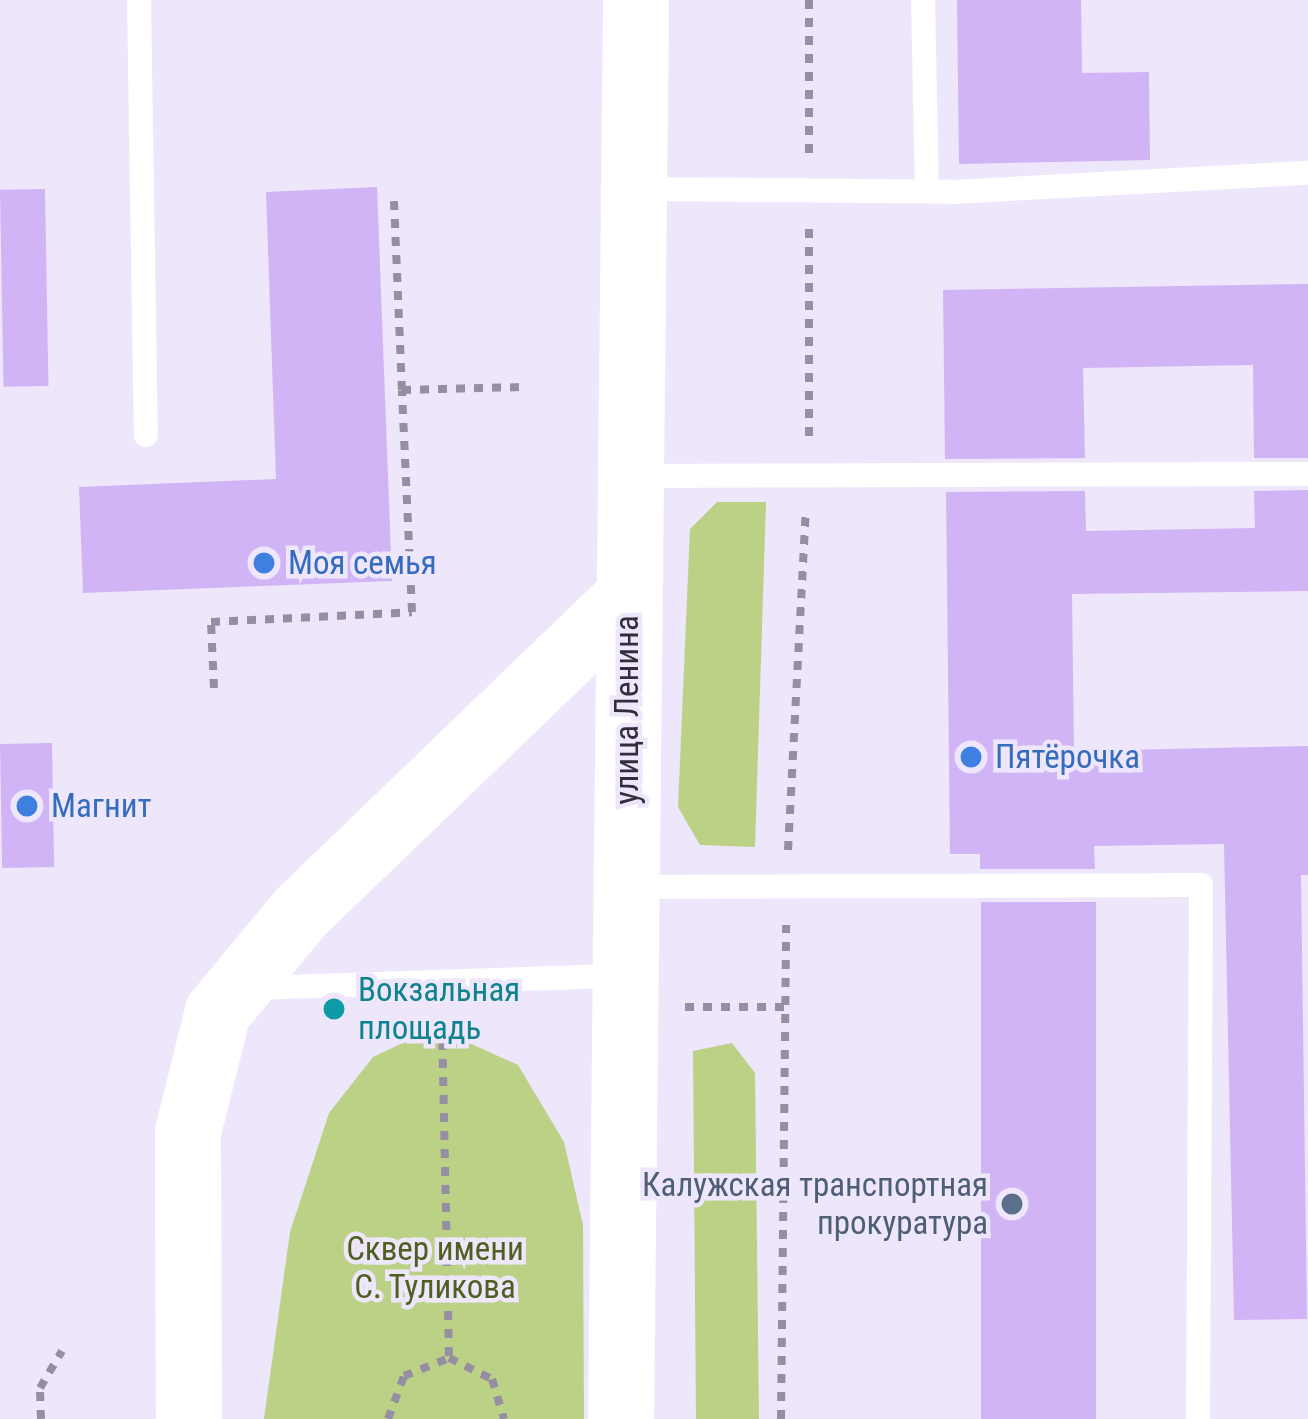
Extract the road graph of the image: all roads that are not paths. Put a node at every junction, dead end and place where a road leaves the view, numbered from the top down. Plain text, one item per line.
1 (139, 0) edge
2 (636, 0) edge
3 (922, 0) edge
4 (1308, 173) edge
5 (633, 189) junction
6 (927, 191) junction
7 (146, 435) dead end
8 (1308, 473) edge
9 (629, 476) junction
10 (628, 597) junction
11 (627, 887) junction
12 (239, 988) junction
13 (646, 991) junction
14 (189, 1419) edge
15 (621, 1419) edge
16 (1198, 1419) edge

1 - 7 lane
2 - 5 main road, улица Ленина
3 - 6 lane
4 - 6 lane
5 - 6 lane
5 - 9 main road, улица Ленина
8 - 9 lane
9 - 10 main road, улица Ленина
10 - 11 main road, улица Ленина
10 - 12 main road
11 - 13 main road, улица Ленина
11 - 16 lane
12 - 13 lane
12 - 14 main road
13 - 15 main road, улица Ленина

